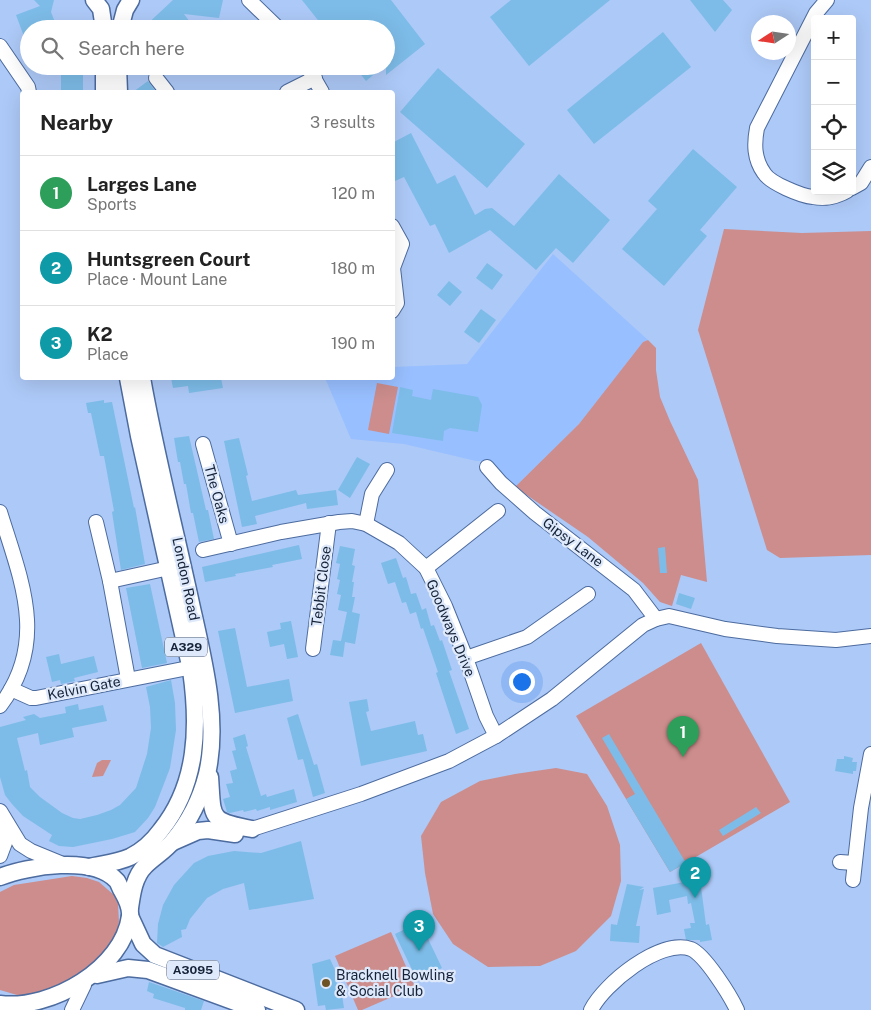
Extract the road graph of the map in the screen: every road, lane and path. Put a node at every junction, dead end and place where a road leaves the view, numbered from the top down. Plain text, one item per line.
1 (94, 0) edge
2 (131, 0) edge
3 (250, 0) edge
4 (827, 0) edge
5 (103, 20) edge
6 (122, 20) edge
7 (271, 20) edge
8 (0, 46) edge
9 (104, 75) edge
10 (118, 75) edge
11 (313, 75) edge
12 (156, 78) dead end
13 (315, 78) junction
14 (29, 90) edge
15 (104, 90) edge
16 (119, 90) edge
17 (165, 90) edge
18 (291, 90) edge
19 (321, 90) edge
20 (871, 167) edge
21 (856, 186) edge
22 (841, 195) edge
23 (395, 231) edge
24 (395, 263) edge
25 (395, 286) edge
26 (395, 306) edge
27 (128, 380) edge
28 (142, 380) edge
29 (203, 444) dead end
30 (487, 467) dead end
31 (387, 470) dead end
32 (0, 512) edge
33 (498, 512) dead end
34 (96, 522) dead end
35 (329, 523) junction
36 (366, 524) junction
37 (230, 544) junction
38 (203, 550) dead end
39 (169, 568) junction
40 (426, 568) junction
41 (110, 581) junction
42 (588, 594) dead end
43 (656, 619) junction
44 (871, 636) edge
45 (313, 649) dead end
46 (466, 658) junction
47 (183, 668) dead end
48 (128, 679) junction
49 (11, 689) junction
50 (0, 706) edge
51 (496, 736) junction
52 (871, 754) edge
53 (209, 762) junction
54 (2, 814) edge
55 (252, 829) junction
56 (172, 842) junction
57 (0, 856) edge
58 (65, 865) junction
59 (89, 867) junction
60 (0, 877) edge
61 (853, 880) dead end
62 (130, 912) junction
63 (97, 975) junction
64 (84, 985) junction
65 (237, 994) junction
66 (10, 1008) edge
67 (72, 1010) edge
68 (256, 1010) edge
69 (296, 1010) edge
70 (591, 1010) edge
71 (736, 1010) edge

1 - 5 main road
2 - 6 main road
3 - 7 street
4 - 22 street
8 - 14 street
9 - 15 main road
10 - 16 main road
11 - 13 street
12 - 17 street
13 - 18 street
13 - 19 street
20 - 21 street
23 - 24 street
25 - 26 street
27 - 39 main road, London Road / A329
28 - 53 main road, London Road / A329
29 - 37 street, The Oaks
30 - 43 street, Gipsy Lane
31 - 36 street
32 - 49 street
33 - 40 street
34 - 41 street
35 - 36 street, Goodways Drive
35 - 37 street
35 - 45 street, Tebbit Close
36 - 40 street, Goodways Drive
37 - 38 street
39 - 41 street
39 - 59 main road, London Road / A329
40 - 46 street, Goodways Drive
41 - 48 street
42 - 46 street
43 - 44 street
43 - 51 street
46 - 51 street, Goodways Drive
47 - 48 street, Kelvin Gate
48 - 49 street, Kelvin Gate
49 - 50 street
51 - 55 street
52 - 61 street
53 - 55 main road
53 - 56 main road, London Road / A329
54 - 57 street
54 - 58 street
55 - 56 main road
56 - 62 main road, London Road / A329
58 - 59 main road, A329
58 - 60 main road, A329
59 - 62 main road, A329
62 - 63 main road, A329
62 - 65 main road, A3095
63 - 64 main road, A329
63 - 65 main road, A3095
64 - 66 main road, A329
64 - 67 street
65 - 68 main road, A3095
65 - 69 main road, A3095
70 - 71 street

